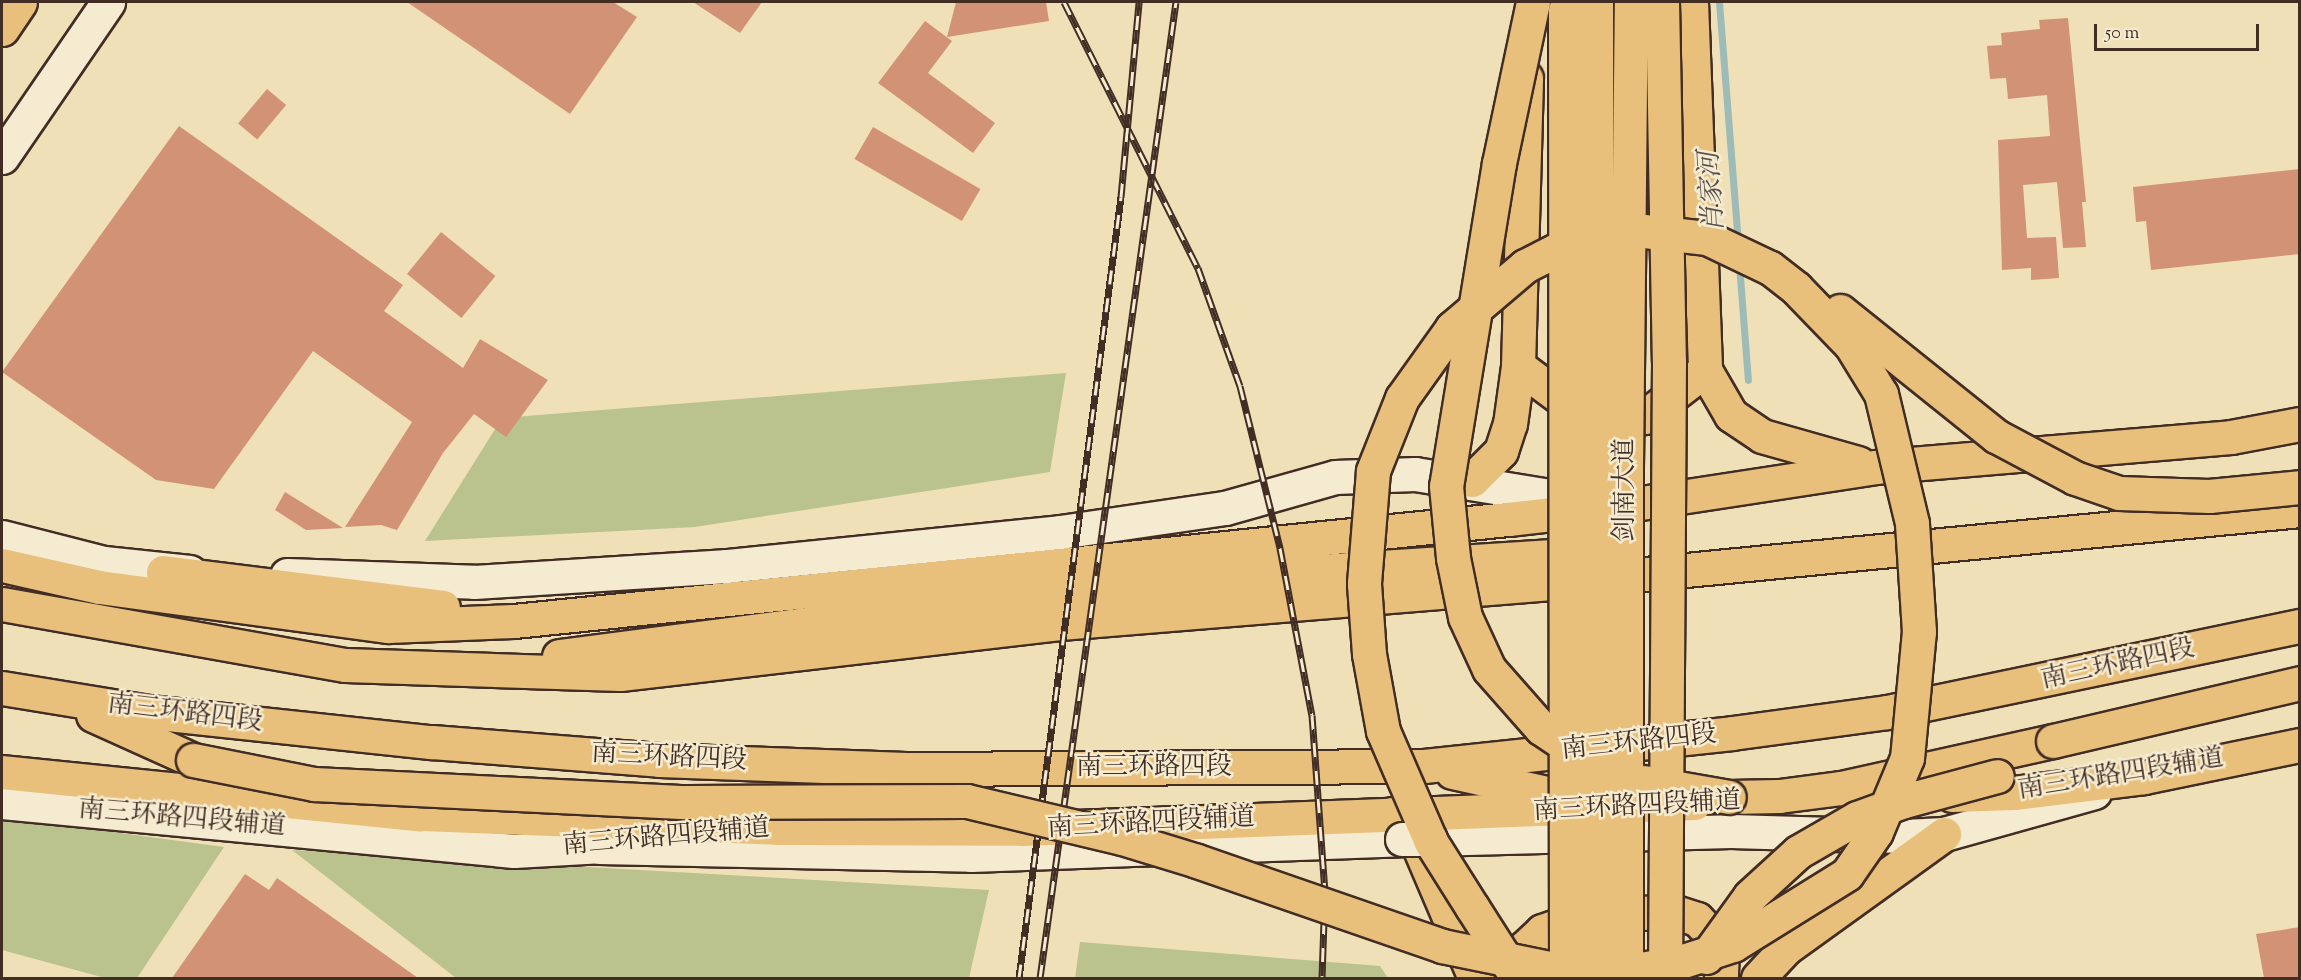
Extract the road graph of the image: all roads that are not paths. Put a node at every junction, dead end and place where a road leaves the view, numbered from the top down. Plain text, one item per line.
1 (20, 2) edge
2 (108, 2) edge
3 (1528, 2) edge
4 (1533, 2) edge
5 (1596, 2) edge
6 (1631, 2) edge
7 (1662, 2) edge
8 (1690, 2) edge
9 (1564, 6) edge
10 (2, 29) edge
11 (2, 157) edge
12 (1770, 268) junction
13 (1518, 366) junction
14 (1705, 370) junction
15 (2300, 424) edge
16 (1875, 467) junction
17 (1472, 480) junction
18 (2300, 487) edge
19 (1615, 507) junction
20 (2300, 510) edge
21 (2, 537) edge
22 (2, 565) edge
23 (163, 572) junction
24 (2, 604) edge
25 (654, 610) junction
26 (2300, 626) edge
27 (2300, 683) edge
28 (2, 687) edge
29 (2300, 706) edge
30 (140, 722) junction
31 (2300, 745) edge
32 (1424, 766) junction
33 (2, 772) edge
34 (2144, 777) junction
35 (2, 802) edge
36 (1614, 807) junction
37 (778, 828) junction
38 (1408, 831) junction
39 (1944, 834) junction
40 (599, 847) junction
41 (1475, 978) edge
42 (1506, 978) edge
43 (1516, 978) edge
44 (1566, 978) edge
45 (1598, 978) edge
46 (1626, 978) edge
47 (1665, 978) edge
48 (1698, 978) edge
49 (1721, 978) edge
50 (1758, 978) edge

1 - 10 main road
2 - 11 main road
3 - 13 main road
4 - 27 main road, bridge
5 - 45 main road, 剑南大道, bridge
6 - 46 main road, 剑南大道, bridge
7 - 47 main road, bridge
8 - 14 main road
9 - 44 main road, bridge
12 - 18 main road, bridge
12 - 30 main road, bridge
12 - 43 main road, bridge
13 - 14 main road
13 - 17 main road
14 - 16 main road
15 - 16 main road
16 - 19 main road
17 - 19 main road
17 - 23 main road
19 - 25 main road
20 - 24 main road
21 - 23 main road
22 - 25 main road
23 - 25 main road
26 - 32 main road, 南三环路四段
28 - 30 main road, 南三环路四段
29 - 48 main road, bridge
30 - 32 main road, 南三环路四段
31 - 34 main road, 南三环路四段辅道
32 - 36 main road
33 - 37 main road
34 - 36 main road, 南三环路四段辅道
34 - 39 main road
35 - 40 main road, 南三环路四段辅道
36 - 38 main road, 南三环路四段辅道
37 - 38 main road, 南三环路四段辅道
37 - 40 main road, 南三环路四段辅道
38 - 39 main road
38 - 40 main road
38 - 41 main road
39 - 50 main road
42 - 49 main road

